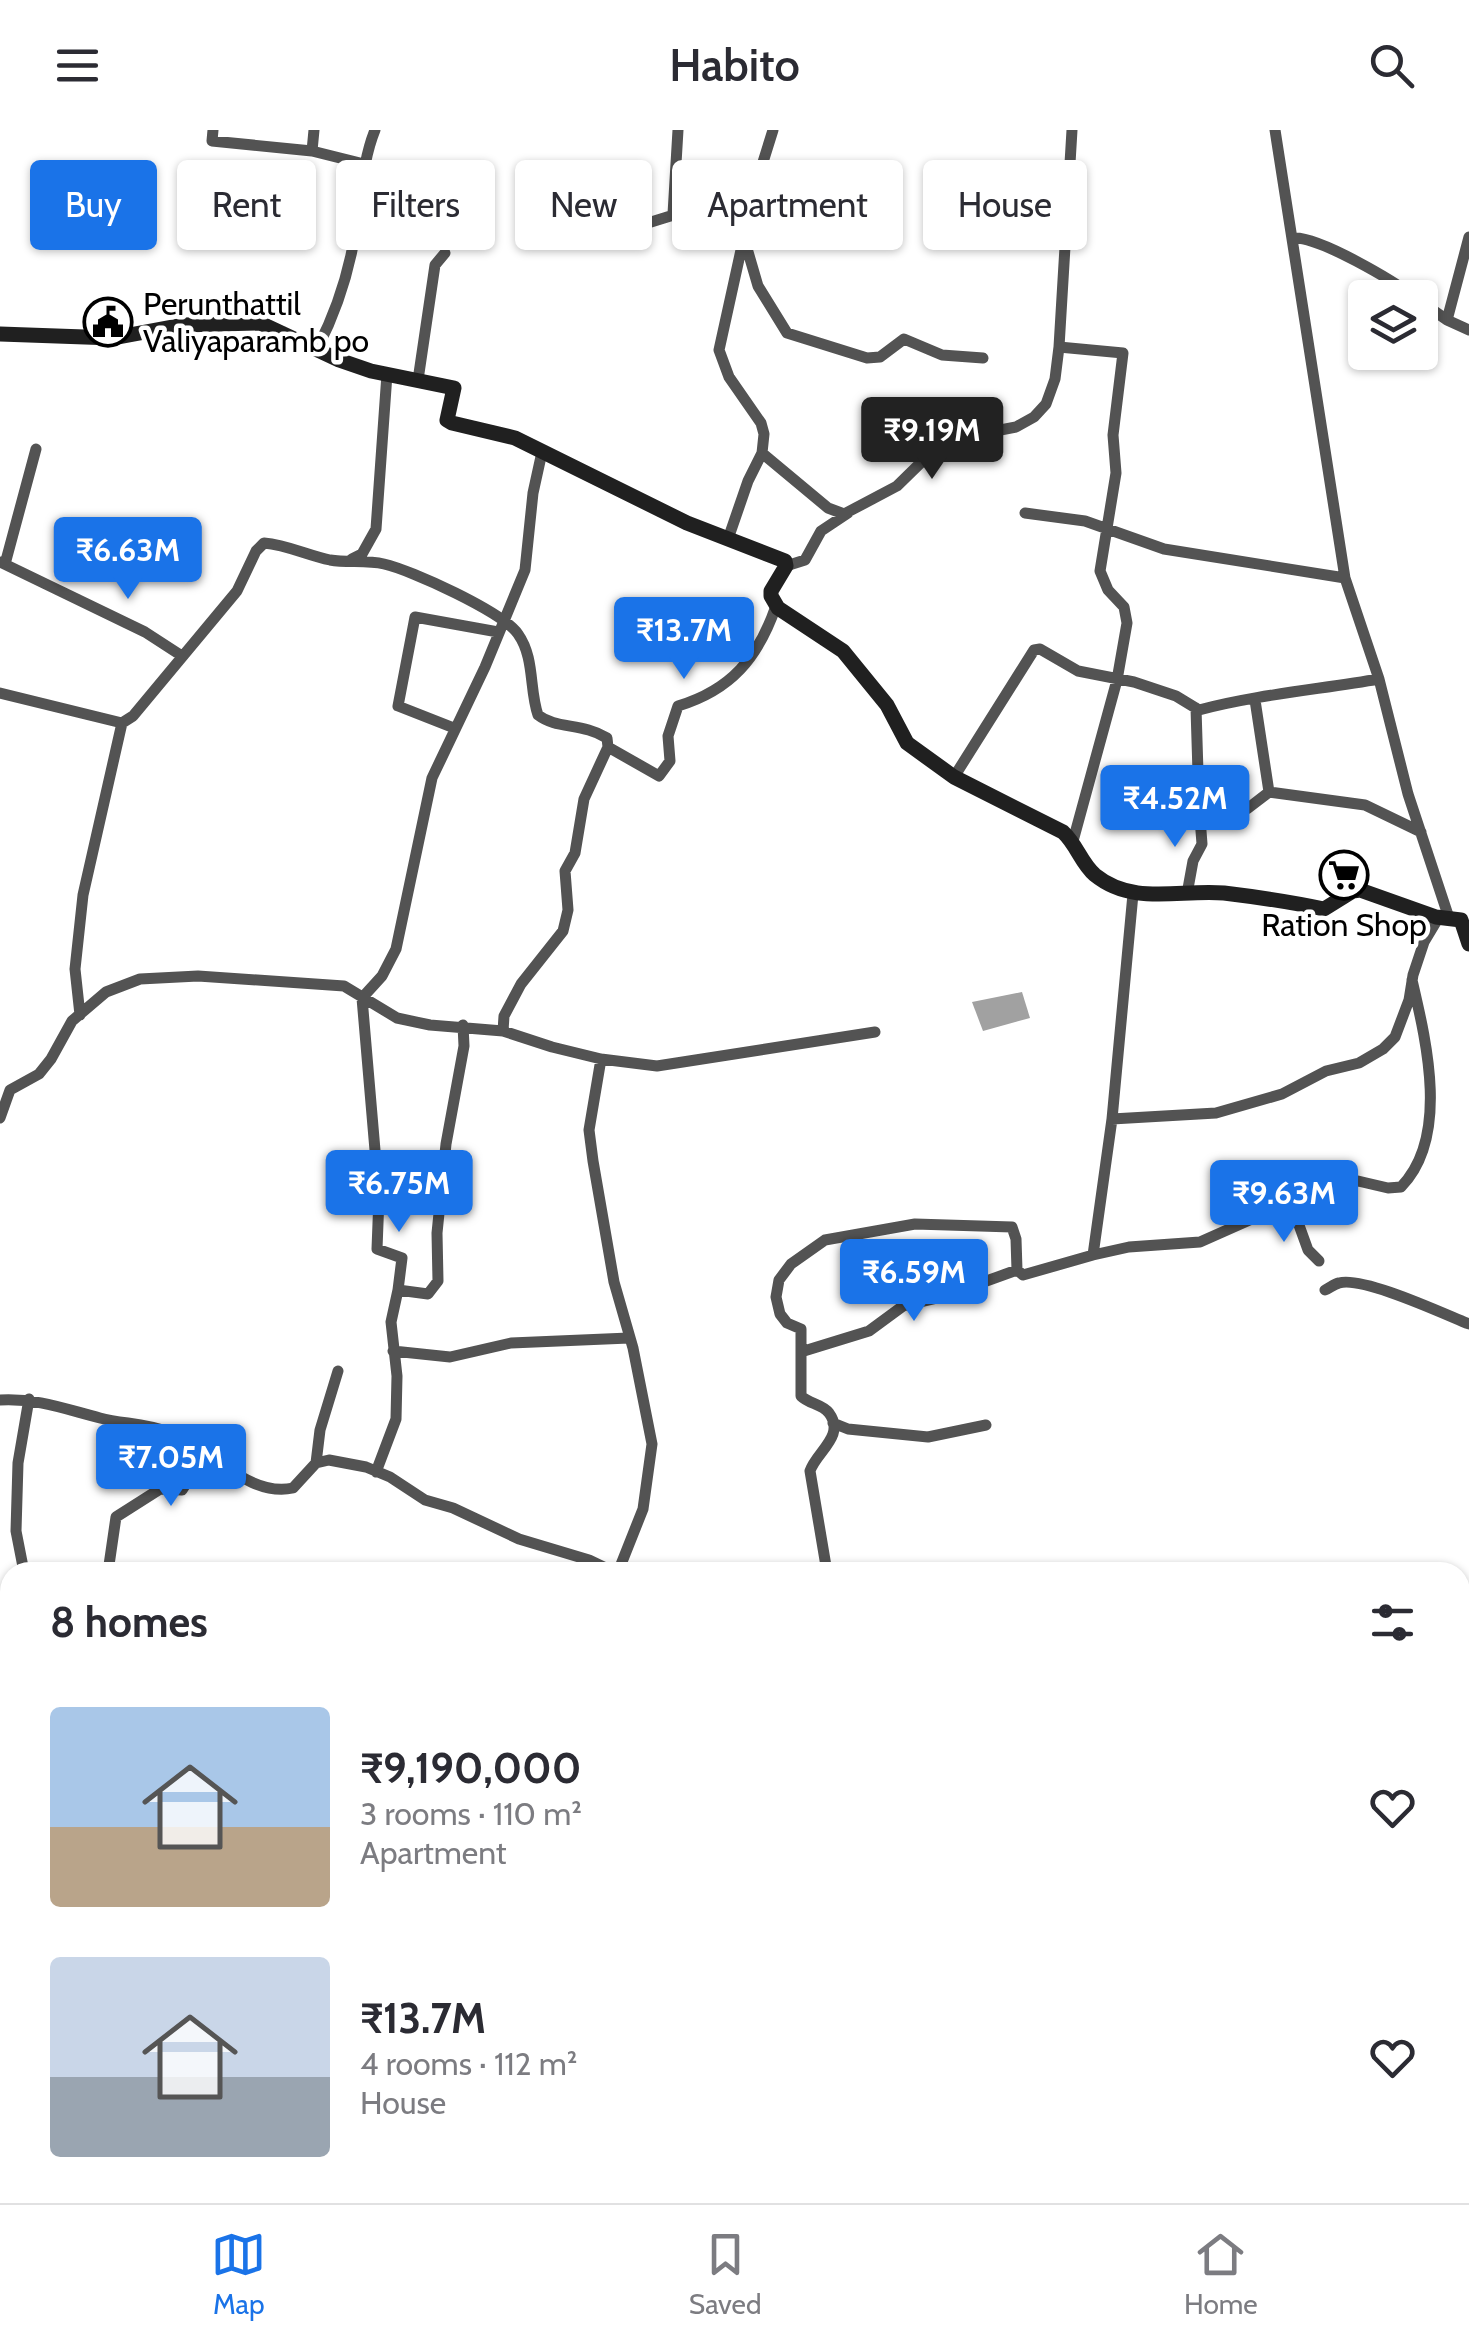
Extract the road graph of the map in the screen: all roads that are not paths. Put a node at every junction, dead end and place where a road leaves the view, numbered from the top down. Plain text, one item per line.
1 (314, 130) edge
2 (374, 130) edge
3 (678, 130) edge
4 (773, 130) edge
5 (1072, 130) edge
6 (1275, 130) edge
7 (211, 134) edge
8 (312, 151) junction
9 (348, 160) edge
10 (365, 160) edge
11 (676, 160) edge
12 (765, 160) edge
13 (1469, 237) edge
14 (1294, 238) junction
15 (351, 250) edge
16 (743, 250) edge
17 (748, 250) edge
18 (445, 252) dead end
19 (1392, 280) edge
20 (1438, 313) edge
21 (1447, 320) junction
22 (1469, 330) edge
23 (0, 334) edge
24 (1059, 346) junction
25 (318, 348) junction
26 (983, 358) dead end
27 (387, 374) junction
28 (418, 380) junction
29 (36, 449) dead end
30 (542, 452) junction
31 (762, 453) junction
32 (848, 513) junction
33 (1025, 513) dead end
34 (1107, 531) junction
35 (728, 539) junction
36 (350, 560) junction
37 (2, 563) edge
38 (786, 566) junction
39 (1346, 578) junction
40 (776, 606) junction
41 (503, 618) junction
42 (498, 632) junction
43 (182, 656) junction
44 (1379, 678) junction
45 (1117, 680) junction
46 (0, 693) edge
47 (1255, 700) junction
48 (1196, 708) junction
49 (122, 723) junction
50 (454, 728) junction
51 (608, 748) junction
52 (954, 777) junction
53 (1269, 792) junction
54 (1199, 806) junction
55 (1421, 832) junction
56 (1073, 842) junction
57 (1133, 894) junction
58 (1187, 894) junction
59 (1455, 919) edge
60 (1469, 944) edge
61 (1412, 980) junction
62 (362, 998) junction
63 (80, 1015) junction
64 (463, 1025) junction
65 (503, 1031) junction
66 (875, 1032) dead end
67 (601, 1058) junction
68 (5, 1088) edge
69 (0, 1118) edge
70 (1112, 1119) junction
71 (1291, 1204) junction
72 (1093, 1255) junction
73 (1319, 1262) dead end
74 (1017, 1270) junction
75 (398, 1290) junction
76 (1325, 1290) dead end
77 (1469, 1324) edge
78 (629, 1338) junction
79 (393, 1351) junction
80 (804, 1351) junction
81 (338, 1372) dead end
82 (29, 1399) junction
83 (0, 1400) edge
84 (833, 1423) junction
85 (986, 1425) dead end
86 (193, 1445) junction
87 (316, 1463) junction
88 (376, 1472) junction
89 (22, 1562) edge
90 (109, 1562) edge
91 (594, 1562) edge
92 (620, 1562) edge
93 (825, 1562) edge

1 - 8 street
2 - 10 street
3 - 11 street
4 - 12 street
5 - 24 street
6 - 14 street
7 - 8 street
8 - 9 street
13 - 21 street
14 - 19 street
14 - 39 street
15 - 25 street
16 - 31 street
17 - 26 street
18 - 28 street
20 - 21 street
21 - 22 street
23 - 25 main road
24 - 32 street
24 - 34 street
25 - 27 main road
27 - 28 main road
27 - 36 street
28 - 30 main road
29 - 37 street
30 - 35 main road
30 - 41 street
31 - 32 street
31 - 35 street
32 - 38 street
33 - 34 street
34 - 39 street
34 - 45 street
35 - 38 main road
36 - 41 street
36 - 43 street
37 - 43 street
38 - 40 main road
39 - 44 street
40 - 51 street
40 - 52 main road
41 - 42 street
41 - 51 street
42 - 50 street
42 - 50 street
43 - 49 street
44 - 47 street
44 - 55 street
45 - 48 street
45 - 52 street
45 - 56 street
46 - 49 street
47 - 48 street
47 - 53 street
48 - 54 street
49 - 63 street
50 - 62 street
51 - 65 street
52 - 56 main road
53 - 54 street
53 - 55 street
54 - 58 street
55 - 59 street
56 - 57 main road
57 - 58 main road
57 - 70 street
58 - 59 main road
59 - 60 main road
59 - 61 street
61 - 70 street
61 - 71 street
62 - 63 street
62 - 64 street
62 - 75 street
63 - 68 street
64 - 65 street
64 - 75 street
65 - 67 street
66 - 67 street
67 - 78 street
68 - 69 street
70 - 72 street
71 - 72 street
71 - 73 street
72 - 74 street
74 - 80 street
74 - 80 street
75 - 79 street
76 - 77 street
78 - 79 street
78 - 92 street
79 - 88 street
80 - 84 street
81 - 87 street
82 - 83 street
82 - 86 street
82 - 89 street
84 - 85 street
84 - 93 street
86 - 87 street
86 - 90 street
87 - 88 street
88 - 91 street

